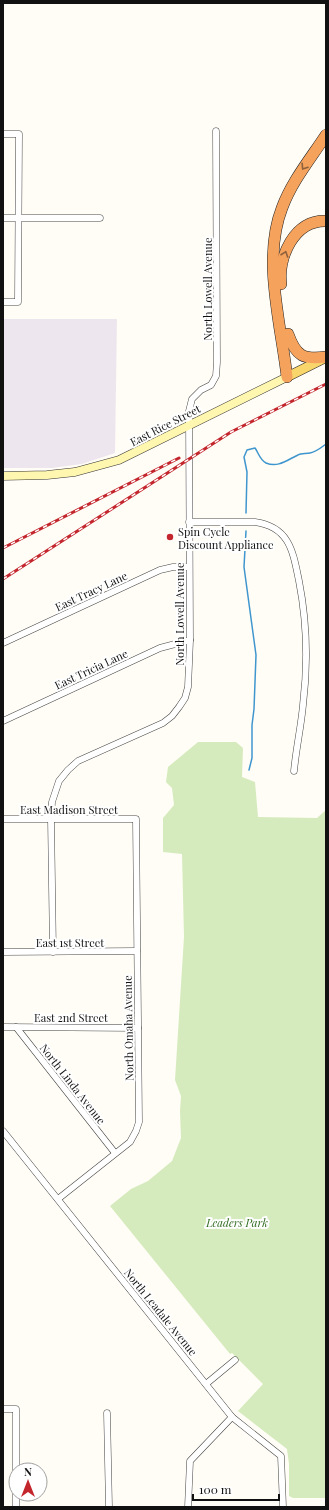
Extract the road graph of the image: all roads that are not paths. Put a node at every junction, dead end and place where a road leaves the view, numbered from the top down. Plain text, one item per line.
1 (216, 131) dead end
2 (3, 134) edge
3 (326, 135) edge
4 (3, 218) edge
5 (19, 218) junction
6 (100, 218) dead end
7 (326, 221) edge
8 (3, 302) edge
9 (288, 334) junction
10 (326, 357) edge
11 (290, 375) junction
12 (189, 426) junction
13 (3, 476) edge
14 (189, 522) junction
15 (189, 567) junction
16 (190, 640) junction
17 (3, 643) edge
18 (3, 721) edge
19 (294, 771) dead end
20 (51, 818) junction
21 (3, 819) edge
22 (136, 820) joint
23 (137, 951) junction
24 (3, 952) edge
25 (53, 952) junction
26 (3, 1027) edge
27 (16, 1027) junction
28 (138, 1028) junction
29 (3, 1131) edge
30 (115, 1153) junction
31 (58, 1199) junction
32 (234, 1360) dead end
33 (206, 1384) junction
34 (3, 1409) edge
35 (107, 1413) dead end
36 (232, 1417) junction
37 (16, 1462) edge
38 (109, 1507) edge
39 (188, 1507) edge
40 (283, 1507) edge

1 - 12 street, North Lowell Avenue
2 - 5 street
3 -> 11 highway
4 - 5 street
5 - 6 street
5 - 8 street
9 -> 7 highway
9 - 10 highway
9 - 11 highway
10 - 11 main road, East Rice Street
11 - 12 main road, East Rice Street
12 - 13 main road, East Rice Street
12 - 14 street, North Lowell Avenue
14 - 15 street, North Lowell Avenue
14 - 19 street
15 - 16 street, North Lowell Avenue
15 - 17 street, East Tracy Lane
16 - 18 street, East Tricia Lane
16 - 20 street, North Lowell Avenue
20 - 21 street, East Madison Street
20 - 22 street, East Madison Street
20 - 25 street, North Lowell Avenue
22 - 23 street, North Omaha Avenue
23 - 25 street, East 1st Street
23 - 28 street, North Omaha Avenue
24 - 25 street, East 1st Street
26 - 27 street, East 2nd Street
27 - 28 street, East 2nd Street
27 - 30 street, North Linda Avenue
28 - 30 street, North Omaha Avenue
29 - 31 street, North Leadale Avenue
30 - 31 street, North Omaha Avenue
31 - 33 street, North Leadale Avenue
32 - 33 street
33 - 36 street, North Leadale Avenue
34 - 37 street
35 - 38 street
36 - 39 street
36 - 40 street, North Leadale Avenue

